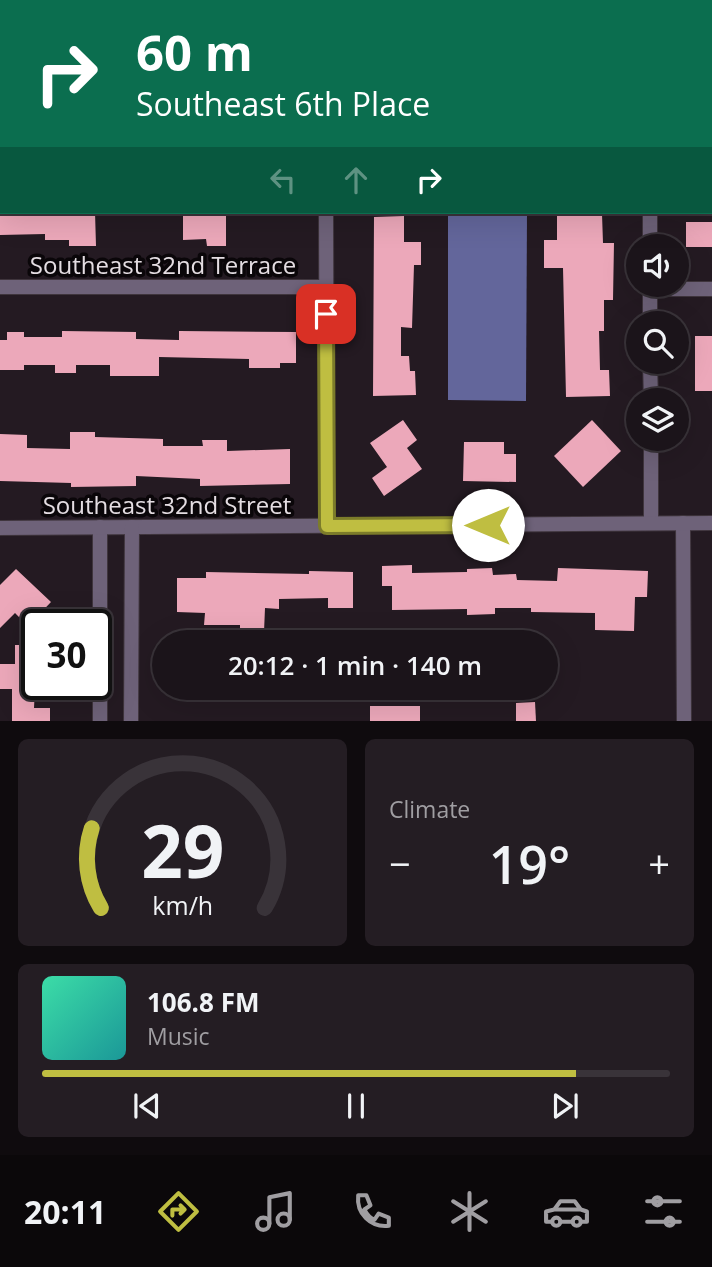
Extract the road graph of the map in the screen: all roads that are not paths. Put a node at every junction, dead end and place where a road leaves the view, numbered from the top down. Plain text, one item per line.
1 (326, 214) edge
2 (650, 214) edge
3 (650, 234) edge
4 (0, 287) edge
5 (326, 287) junction
6 (689, 288) edge
7 (712, 289) edge
8 (651, 451) edge
9 (651, 523) junction
10 (683, 523) junction
11 (712, 523) edge
12 (327, 526) junction
13 (0, 527) edge
14 (100, 527) junction
15 (132, 527) junction
16 (100, 721) edge
17 (131, 721) edge
18 (684, 721) edge

1 - 5 street
2 - 3 street
4 - 5 street, Southeast 32nd Terrace
5 - 12 street
6 - 7 street
8 - 9 street
9 - 10 street, Southeast 32nd Street
9 - 12 street, Southeast 32nd Street
10 - 11 street, Southeast 32nd Street
10 - 18 street
12 - 15 street, Southeast 32nd Street
13 - 14 street, Southeast 32nd Street
14 - 15 street, Southeast 32nd Street
14 - 16 street
15 - 17 street

